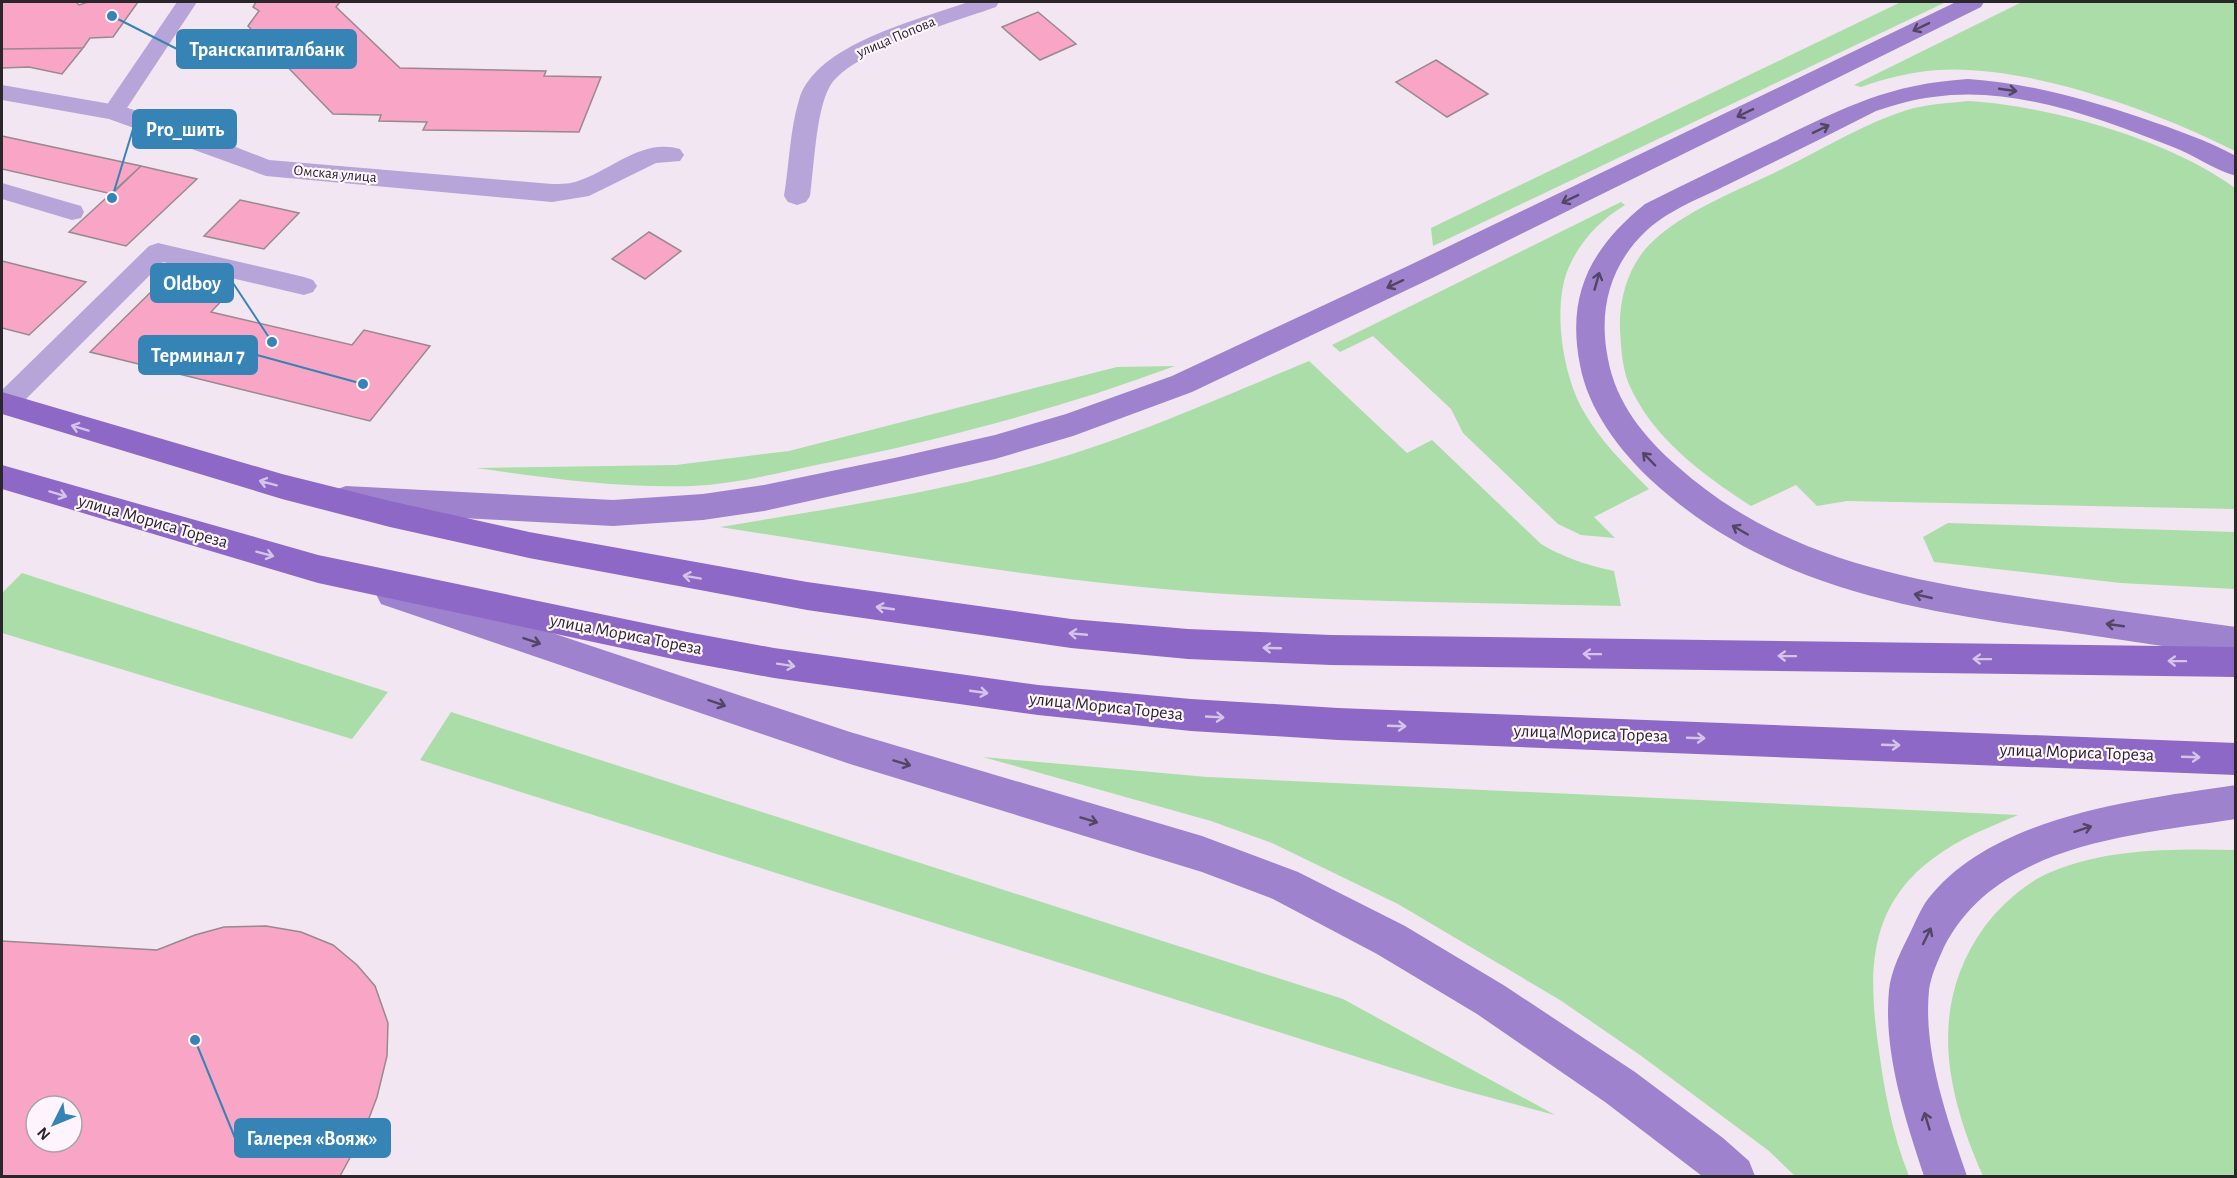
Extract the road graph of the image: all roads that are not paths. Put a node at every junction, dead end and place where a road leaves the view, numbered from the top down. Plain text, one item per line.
1 (187, 2) edge
2 (988, 2) edge
3 (1973, 2) edge
4 (2, 93) edge
5 (113, 112) junction
6 (671, 154) dead end
7 (2235, 168) edge
8 (2, 191) edge
9 (797, 196) dead end
10 (72, 212) dead end
11 (304, 286) dead end
12 (3, 404) edge
13 (2, 477) edge
14 (324, 498) junction
15 (318, 569) junction
16 (2235, 642) edge
17 (2235, 662) edge
18 (2235, 759) edge
19 (2235, 802) edge
20 (1734, 1176) edge
21 (1945, 1176) edge

1 - 5 lane
2 - 9 street, улица Попова
3 -> 14 street
4 - 5 street, Омская улица
5 - 6 street, Омская улица
16 -> 7 street
8 - 10 lane
11 - 12 lane
14 -> 12 main road
13 -> 15 main road, улица Мориса Тореза
17 -> 14 main road
15 -> 18 main road, улица Мориса Тореза
15 -> 20 street
21 -> 19 street

